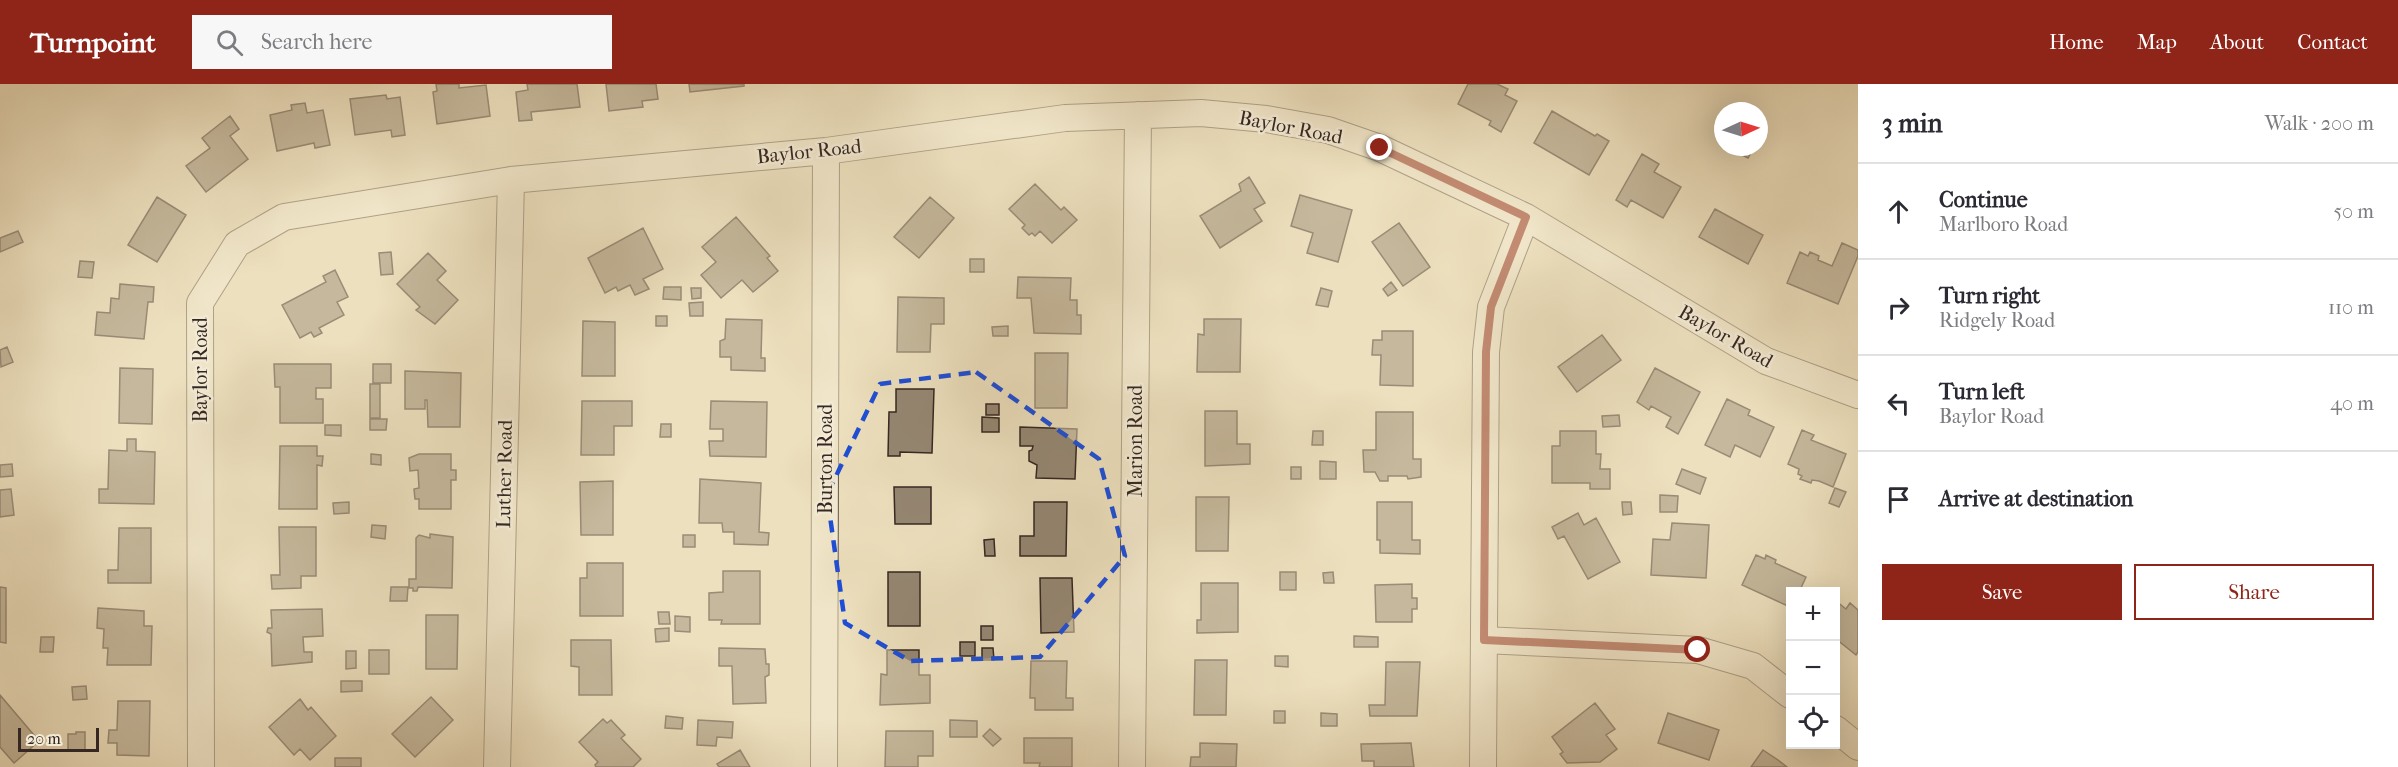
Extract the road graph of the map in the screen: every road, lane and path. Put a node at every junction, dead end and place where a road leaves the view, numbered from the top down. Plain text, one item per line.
1 (1138, 115) junction
2 (826, 151) junction
3 (511, 180) junction
4 (1526, 217) junction
5 (1858, 395) edge
6 (1484, 640) junction
7 (1786, 691) edge
8 (1840, 732) edge
9 (1858, 747) edge
10 (201, 767) edge
11 (497, 767) edge
12 (824, 767) edge
13 (1132, 767) edge
14 (1483, 767) edge

1 - 2 street, Baylor Road
1 - 4 street, Baylor Road
1 - 13 street, Marion Road
2 - 3 street, Baylor Road
2 - 12 street, Burton Road
3 - 10 street, Baylor Road
3 - 11 street, Luther Road
4 - 5 street, Baylor Road
4 - 6 street
6 - 7 street
6 - 14 street
8 - 9 street

